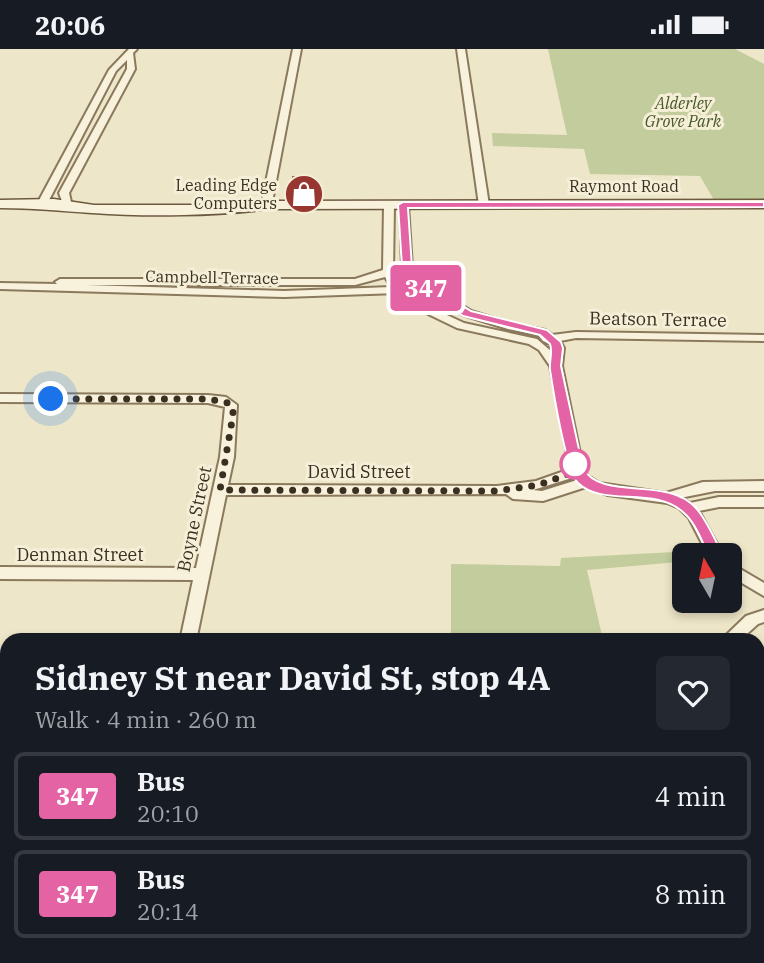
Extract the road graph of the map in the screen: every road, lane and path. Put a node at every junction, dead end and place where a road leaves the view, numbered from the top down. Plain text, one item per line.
1 (297, 49) edge
2 (461, 49) edge
3 (131, 51) edge
4 (66, 202) junction
5 (0, 204) edge
6 (42, 204) junction
7 (764, 204) edge
8 (270, 205) junction
9 (396, 205) junction
10 (484, 205) junction
11 (764, 212) edge
12 (389, 245) junction
13 (406, 245) junction
14 (388, 272) junction
15 (0, 286) edge
16 (354, 287) junction
17 (400, 290) junction
18 (551, 338) junction
19 (764, 338) edge
20 (536, 342) junction
21 (556, 366) junction
22 (0, 398) edge
23 (581, 477) junction
24 (764, 486) edge
25 (220, 490) junction
26 (668, 497) junction
27 (764, 502) edge
28 (688, 508) junction
29 (709, 543) edge
30 (0, 573) edge
31 (201, 574) junction
32 (742, 576) edge
33 (764, 590) edge
34 (764, 616) edge
35 (190, 633) edge
36 (737, 633) edge

1 - 8 street
2 - 10 street
3 - 4 street
3 - 6 street
4 - 6 main road, Raymont Road
4 - 8 main road, Raymont Road
5 - 6 main road, Raymont Road
6 - 8 main road, Raymont Road
7 - 10 main road, Raymont Road
8 - 9 main road, Raymont Road
9 - 10 main road, Raymont Road
9 - 12 street
9 - 13 street, Beatson Terrace
10 - 11 main road, Raymont Road
12 - 13 street
12 - 14 street
13 - 18 street, Beatson Terrace
14 - 16 street, Campbell Terrace
14 - 17 street, Beatson Terrace
15 - 16 street, Campbell Terrace
16 - 17 street, Campbell Terrace
17 - 20 street, Beatson Terrace
18 - 19 street, Beatson Terrace
18 - 20 street, Beatson Terrace
18 - 21 street
20 - 21 street
21 - 23 street
22 - 25 street, Boyne Street
23 - 25 street, David Street
23 - 26 street
24 - 26 street
25 - 31 street, Boyne Street
26 - 28 street
27 - 28 street
28 - 29 street
30 - 31 street, Denman Street
31 - 35 street, Boyne Street
32 - 33 street
34 - 36 street

